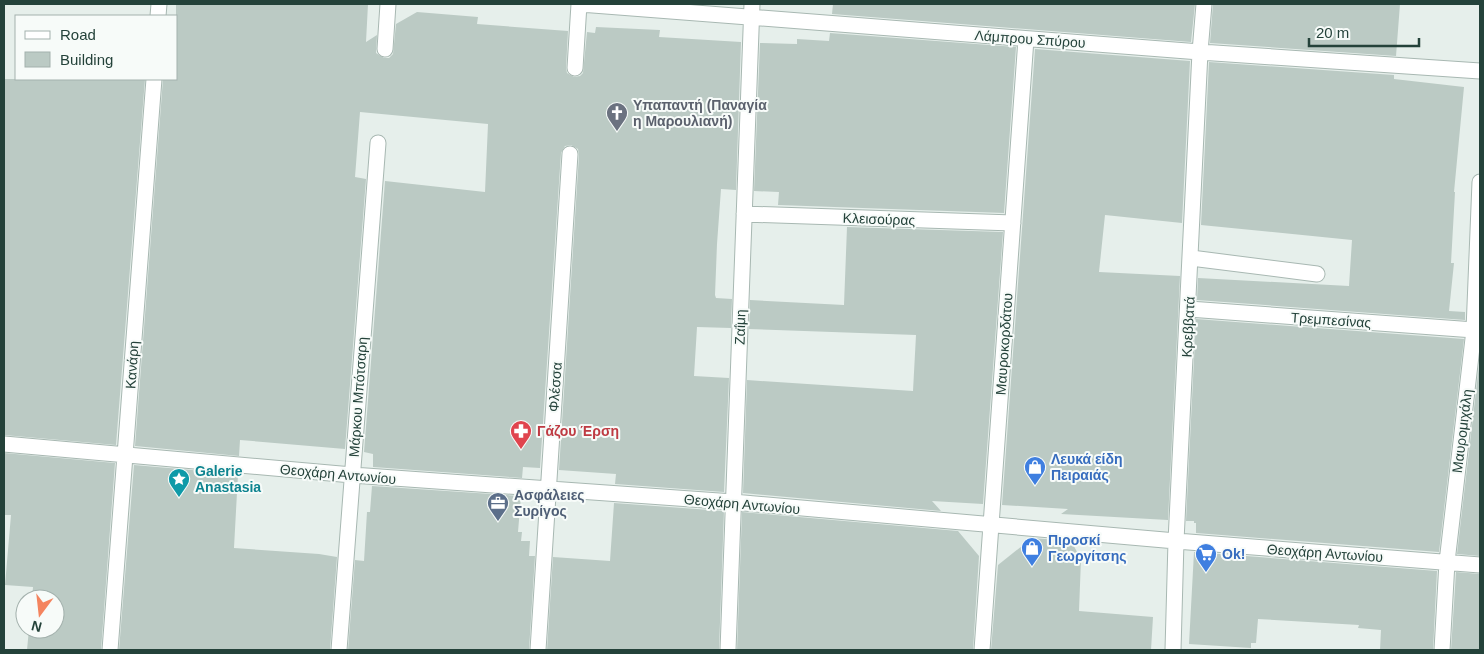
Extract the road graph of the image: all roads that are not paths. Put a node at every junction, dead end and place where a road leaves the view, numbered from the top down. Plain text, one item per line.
1 (388, 4) edge
2 (579, 4) edge
3 (1204, 4) edge
4 (752, 10) edge
5 (1026, 39) junction
6 (385, 49) dead end
7 (1200, 52) junction
8 (575, 68) dead end
9 (1480, 71) edge
10 (154, 80) edge
11 (378, 143) dead end
12 (570, 154) dead end
13 (1480, 182) edge
14 (744, 214) junction
15 (1013, 223) junction
16 (1191, 258) junction
17 (1317, 274) dead end
18 (1189, 309) junction
19 (1474, 330) junction
20 (4, 444) edge
21 (126, 456) junction
22 (352, 475) junction
23 (548, 490) junction
24 (733, 502) junction
25 (991, 526) junction
26 (1176, 541) junction
27 (1447, 562) junction
28 (1480, 565) edge
29 (110, 650) edge
30 (339, 650) edge
31 (538, 650) edge
32 (728, 650) edge
33 (982, 650) edge
34 (1173, 650) edge
35 (1442, 650) edge

1 - 6 street
2 - 4 street, Λάμπρου Σπύρου
2 - 8 street
3 - 7 street, Κρεββατά
4 - 5 street, Λάμπρου Σπύρου
4 - 14 street, Ζαΐμη
5 - 7 street, Λάμπρου Σπύρου
5 - 15 street, Μαυροκορδάτου
7 - 9 street, Λάμπρου Σπύρου
7 - 16 street, Κρεββατά
10 - 21 street, Κανάρη
11 - 22 street, Μάρκου Μπότσαρη
12 - 23 street, Φλέσσα
13 - 19 street, Μαυρομιχάλη
14 - 15 street, Κλεισούρας
14 - 24 street, Ζαΐμη
15 - 25 street, Μαυροκορδάτου
16 - 17 street
16 - 18 street, Κρεββατά
18 - 19 street, Τρεμπεσίνας
18 - 26 street, Κρεββατά
19 - 27 street, Μαυρομιχάλη
20 - 21 street, Θεοχάρη Αντωνίου
21 - 22 street, Θεοχάρη Αντωνίου
21 - 29 street, Κανάρη
22 - 23 street, Θεοχάρη Αντωνίου
22 - 30 street, Μάρκου Μπότσαρη
23 - 24 street, Θεοχάρη Αντωνίου
23 - 31 street, Φλέσσα
24 - 25 street, Θεοχάρη Αντωνίου
24 - 32 street, Ζαΐμη
25 - 26 street, Θεοχάρη Αντωνίου
25 - 33 street, Μαυροκορδάτου
26 - 27 street, Θεοχάρη Αντωνίου
26 - 34 street, Κρεββατά
27 - 28 street, Θεοχάρη Αντωνίου
27 - 35 street, Μαυρομιχάλη

